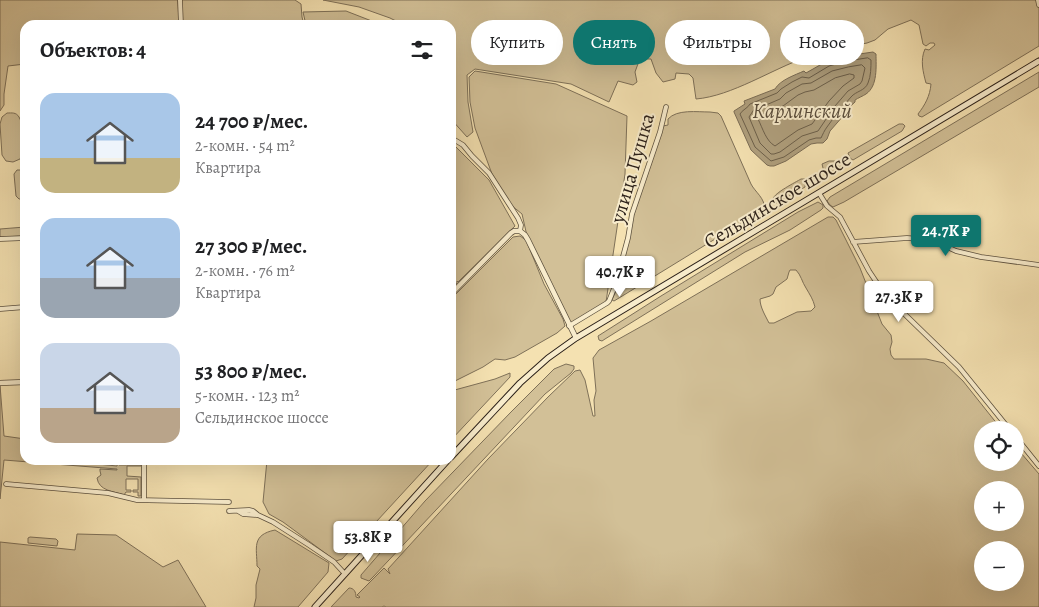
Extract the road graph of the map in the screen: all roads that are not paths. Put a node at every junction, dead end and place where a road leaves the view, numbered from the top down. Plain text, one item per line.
1 (180, 0) edge
2 (1038, 0) edge
3 (1039, 5) edge
4 (181, 20) edge
5 (1039, 61) edge
6 (666, 107) dead end
7 (456, 141) edge
8 (819, 193) junction
9 (520, 231) junction
10 (20, 238) edge
11 (0, 239) edge
12 (853, 242) junction
13 (1039, 265) edge
14 (456, 289) edge
15 (20, 307) edge
16 (0, 309) edge
17 (569, 326) junction
18 (576, 338) junction
19 (20, 382) edge
20 (0, 383) edge
21 (1003, 421) edge
22 (1024, 447) edge
23 (456, 452) edge
24 (144, 465) edge
25 (443, 465) edge
26 (1039, 466) edge
27 (6, 484) dead end
28 (144, 500) junction
29 (229, 502) dead end
30 (229, 510) dead end
31 (345, 574) junction
32 (315, 607) edge

1 - 4 street
2 - 3 street
5 - 8 main road, Сельдинское шоссе
6 - 17 street, улица Пушка
7 - 9 street
8 - 12 street
8 - 18 main road, Сельдинское шоссе
9 - 14 street
9 - 17 street
10 - 11 street
12 - 13 street
12 - 21 street
15 - 16 street
17 - 18 street
18 - 23 main road, Сельдинское шоссе
19 - 20 street
22 - 26 street
24 - 28 street
25 - 31 main road
27 - 28 street
28 - 29 street
30 - 31 street
31 - 32 main road

